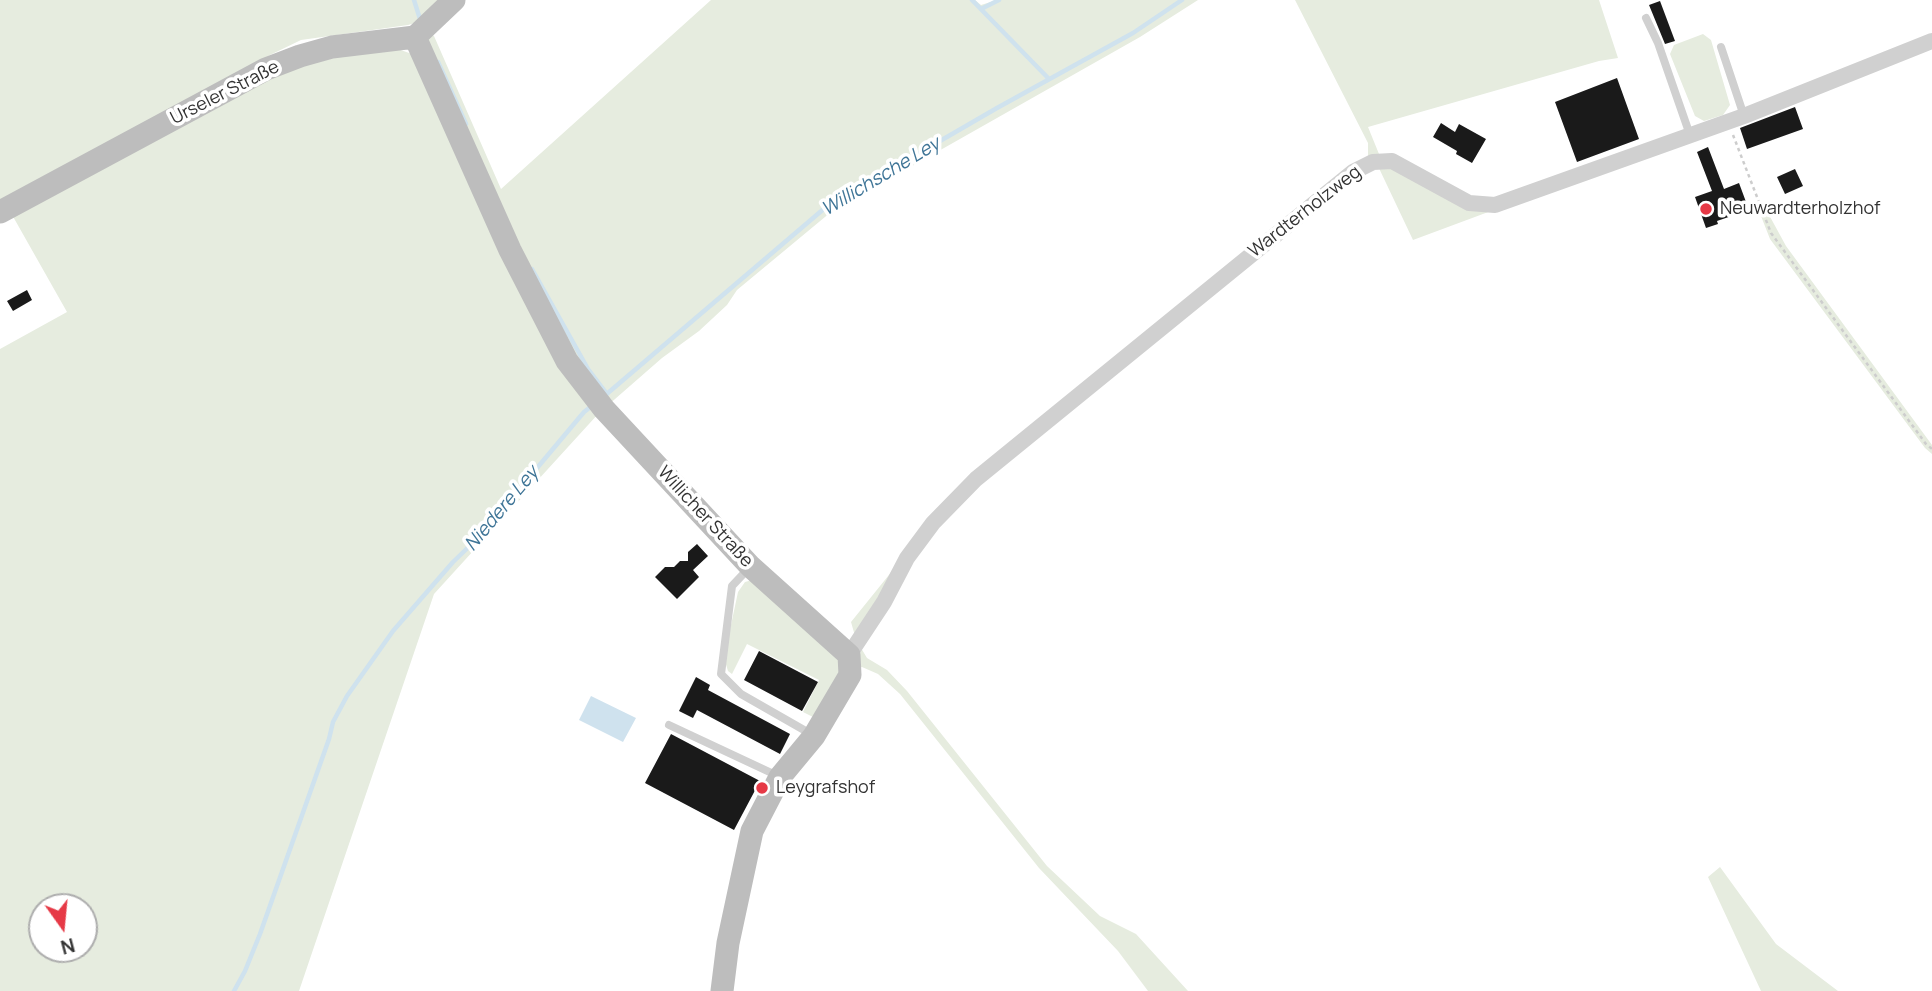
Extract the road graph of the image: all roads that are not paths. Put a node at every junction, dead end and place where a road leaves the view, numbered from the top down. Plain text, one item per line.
1 (454, 0) edge
2 (1646, 18) dead end
3 (415, 37) junction
4 (1932, 41) edge
5 (1721, 47) dead end
6 (1744, 116) junction
7 (1690, 135) junction
8 (0, 212) edge
9 (750, 566) junction
10 (849, 655) junction
11 (668, 725) dead end
12 (814, 736) junction
13 (780, 777) junction
14 (722, 991) edge

1 - 3 street
2 - 7 lane
3 - 8 street, Urseler Straße
3 - 9 street, Willicher Straße
4 - 6 street, Wardterholzweg
5 - 6 lane
6 - 7 street, Wardterholzweg
7 - 10 street, Wardterholzweg
9 - 10 street, Willicher Straße
9 - 12 lane
10 - 12 street
11 - 13 lane
12 - 13 street
13 - 14 street

